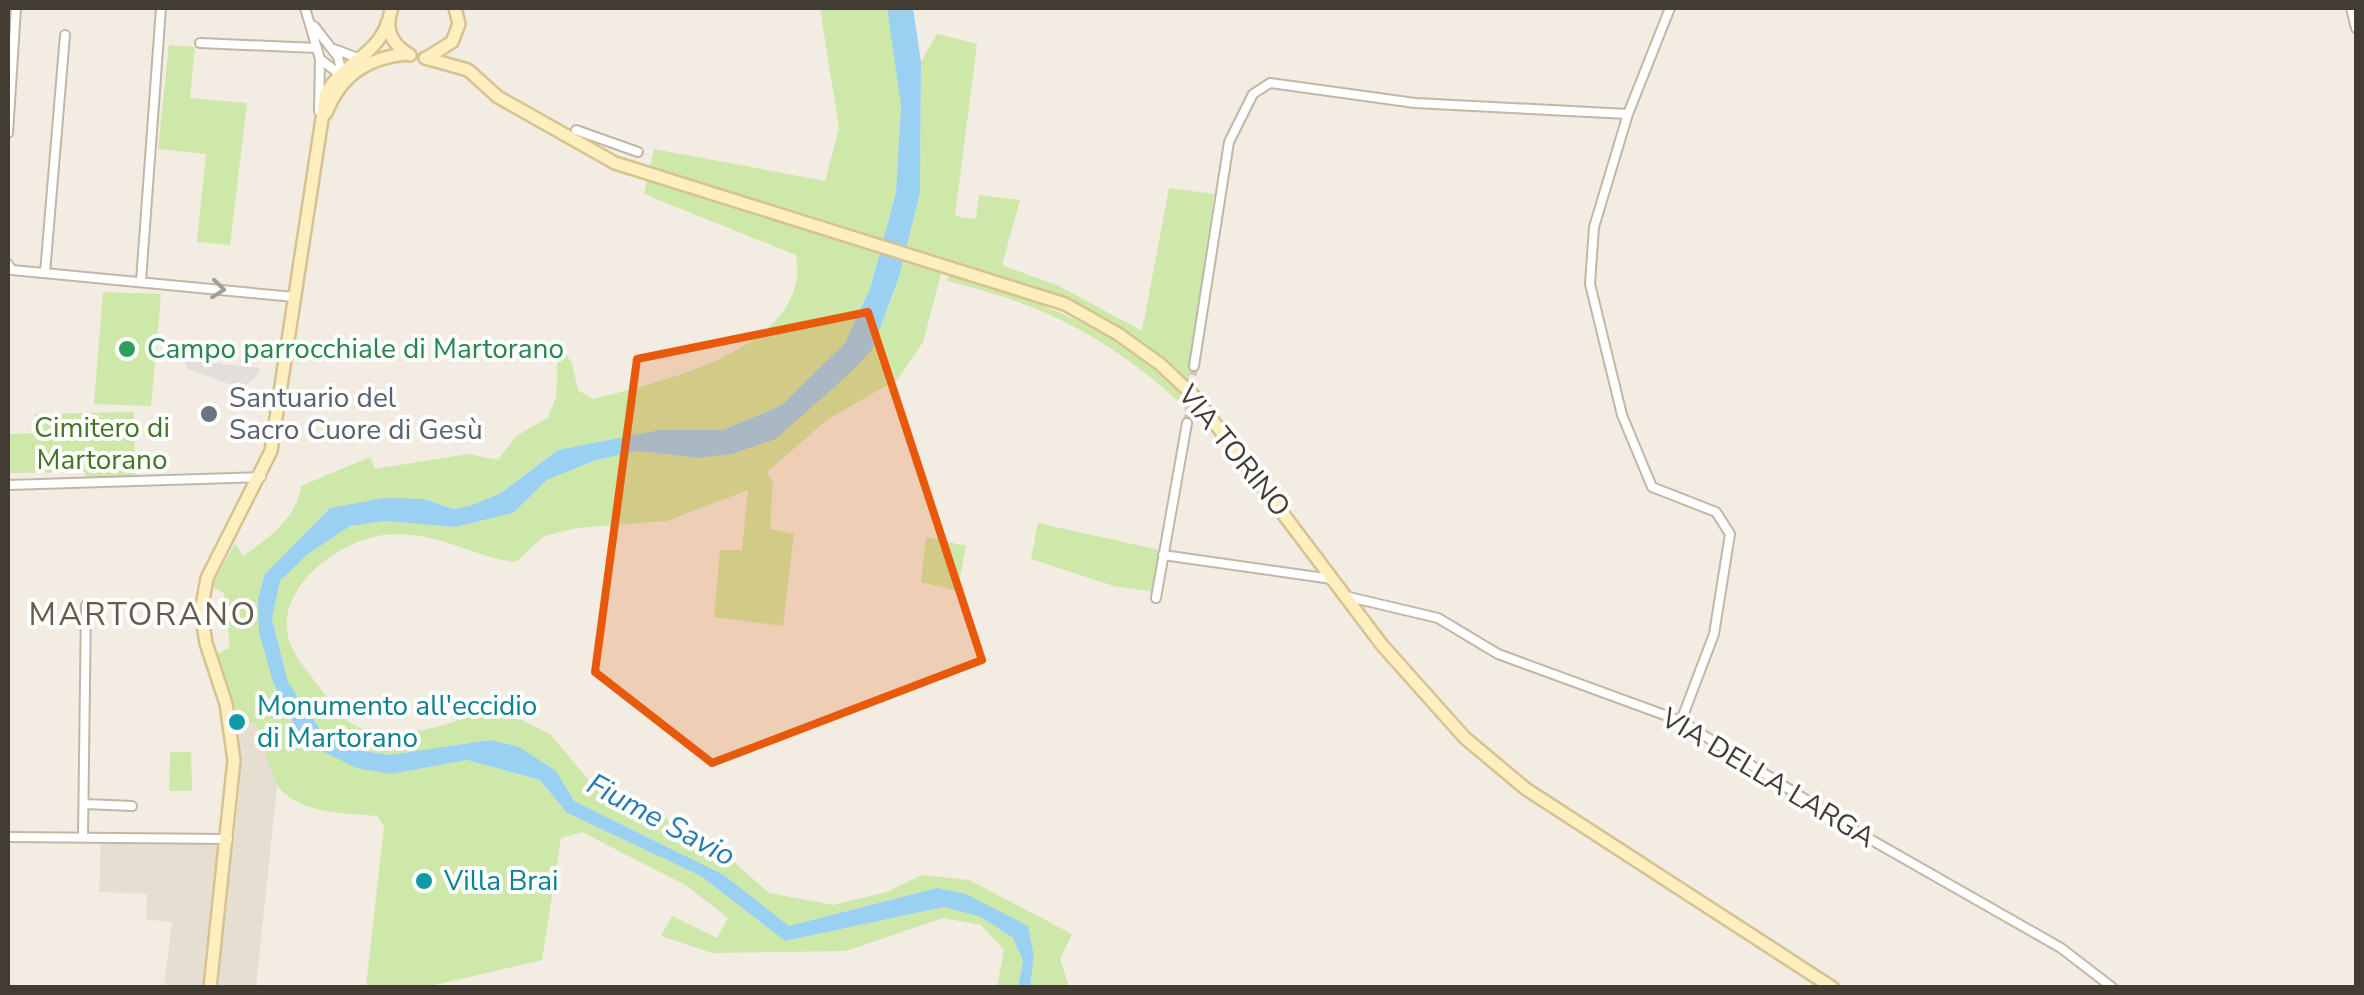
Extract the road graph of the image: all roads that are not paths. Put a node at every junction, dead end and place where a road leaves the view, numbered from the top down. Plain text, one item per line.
1 (16, 8) edge
2 (161, 8) edge
3 (306, 8) edge
4 (392, 8) edge
5 (455, 8) edge
6 (1670, 8) edge
7 (2352, 8) edge
8 (310, 20) junction
9 (388, 21) junction
10 (2356, 28) edge
11 (457, 32) junction
12 (66, 35) dead end
13 (200, 44) dead end
14 (317, 48) junction
15 (333, 49) junction
16 (408, 54) junction
17 (358, 58) junction
18 (425, 58) junction
19 (320, 59) junction
20 (468, 70) junction
21 (343, 74) junction
22 (1628, 114) junction
23 (319, 115) junction
24 (576, 130) dead end
25 (8, 134) edge
26 (606, 142) junction
27 (587, 148) junction
28 (315, 150) junction
29 (638, 152) dead end
30 (8, 264) edge
31 (45, 273) junction
32 (141, 281) junction
33 (294, 298) junction
34 (1194, 366) tunnel mouth
35 (1187, 423) tunnel mouth
36 (261, 478) junction
37 (8, 486) edge
38 (1163, 555) junction
39 (1332, 579) junction
40 (1345, 596) junction
41 (1156, 598) dead end
42 (86, 605) dead end
43 (1681, 721) junction
44 (85, 804) junction
45 (132, 806) dead end
46 (8, 836) edge
47 (83, 837) junction
48 (228, 839) junction
49 (210, 988) edge
50 (1833, 988) edge
51 (2113, 988) edge

1 - 25 street
2 - 32 street
3 - 8 street
4 - 9 main road
5 - 11 main road
6 - 22 street
7 - 10 street
8 - 14 street
8 - 15 street
9 - 16 main road
9 - 17 main road
11 - 18 main road
11 - 20 main road
12 - 31 street
13 - 14 street
14 - 19 street
15 - 17 street
15 - 21 street
16 - 18 main road, VIA TORINO
16 - 21 main road
17 - 21 main road
18 - 20 main road, VIA TORINO
19 - 21 street
19 - 23 street
20 - 27 main road, VIA TORINO
21 - 23 main road
21 - 28 main road
22 - 34 street
22 - 43 street
23 - 28 main road
24 - 26 street
26 - 27 street
26 - 29 street
27 - 39 main road, VIA TORINO
28 - 33 main road
30 - 31 street
31 - 32 street
32 -> 33 street
33 - 36 main road
35 - 38 street
36 - 37 street
36 - 48 main road
38 - 39 street
38 - 41 street
39 - 40 main road, VIA TORINO
40 - 43 street, VIA DELLA LARGA
40 - 50 main road, VIA TORINO
42 - 44 street
43 - 51 street, VIA DELLA LARGA
44 - 45 street
44 - 47 street
46 - 47 street
47 - 48 street
48 - 49 main road

